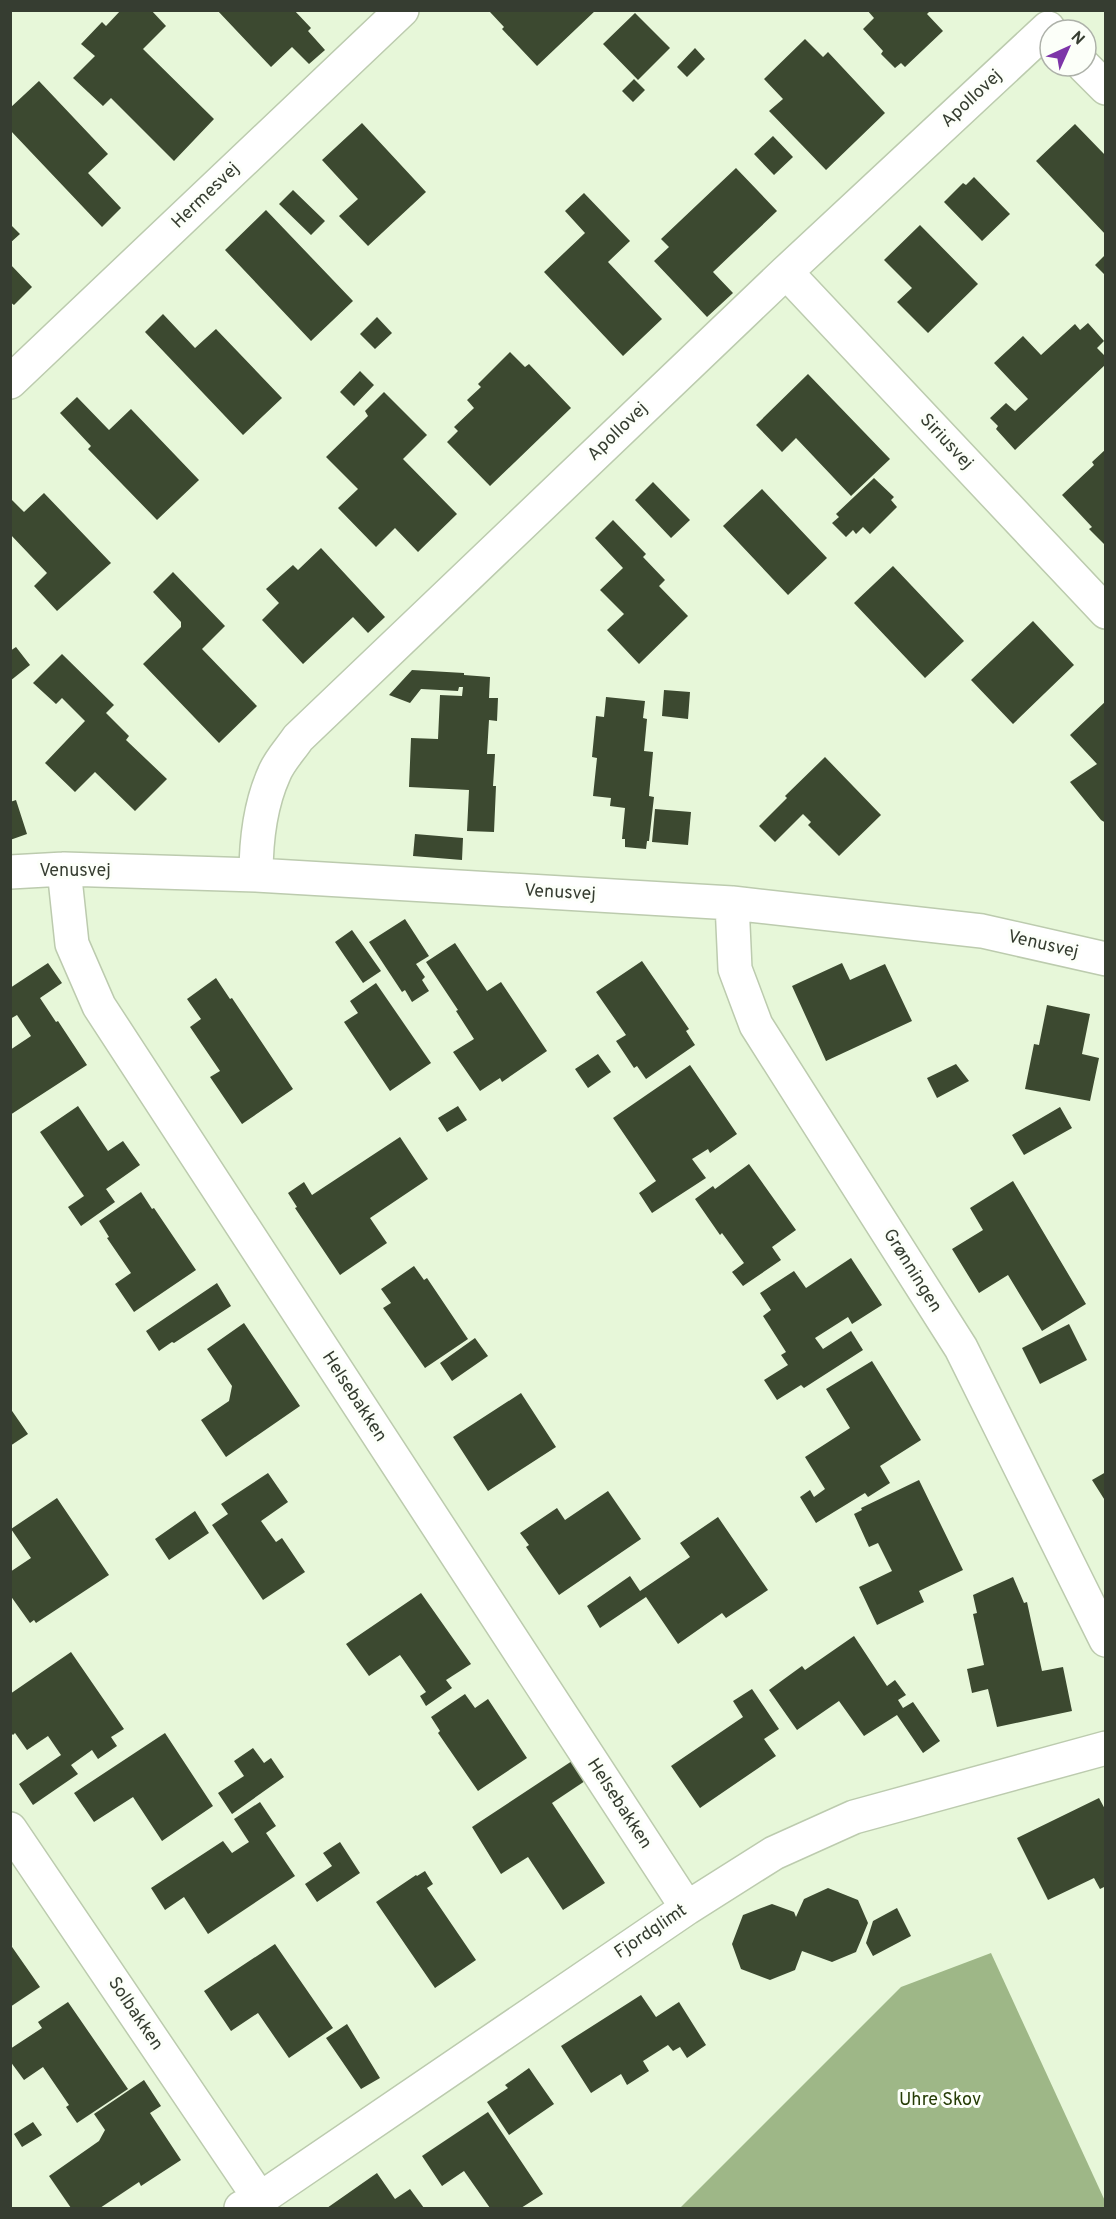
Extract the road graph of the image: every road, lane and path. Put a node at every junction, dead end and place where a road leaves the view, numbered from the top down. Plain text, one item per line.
1 (402, 10) edge
2 (1038, 28) edge
3 (786, 272) junction
4 (10, 382) edge
5 (1106, 612) edge
6 (64, 869) junction
7 (10, 872) edge
8 (256, 875) junction
9 (732, 903) junction
10 (1106, 959) edge
11 (1106, 1640) edge
12 (1106, 1748) edge
13 (10, 1829) edge
14 (687, 1908) junction
15 (250, 2204) edge

1 - 4 street, Hermesvej
2 - 3 street, Apollovej
3 - 5 street, Siriusvej
3 - 8 street, Apollovej
6 - 7 street, Venusvej
6 - 8 street, Venusvej
6 - 14 street, Helsebakken
8 - 9 street, Venusvej
9 - 10 street, Venusvej
9 - 11 street, Grønningen
12 - 14 street, Fjordglimt
13 - 15 street, Solbakken
14 - 15 street, Fjordglimt

